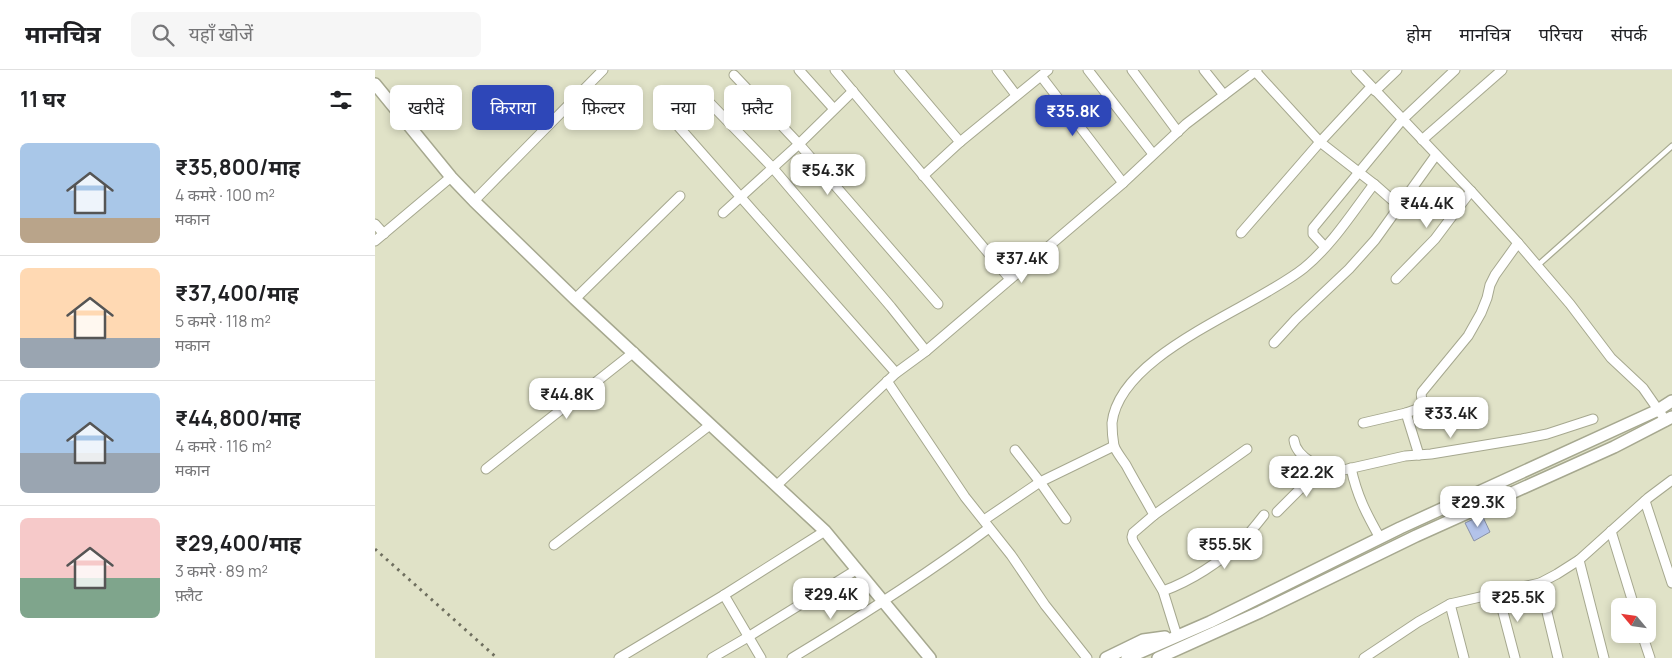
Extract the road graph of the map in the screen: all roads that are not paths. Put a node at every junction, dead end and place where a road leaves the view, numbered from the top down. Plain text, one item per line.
1 (603, 70) edge
2 (799, 70) edge
3 (835, 70) edge
4 (899, 70) edge
5 (997, 70) edge
6 (1088, 70) edge
7 (1132, 70) edge
8 (1204, 70) edge
9 (1356, 70) edge
10 (1397, 70) edge
11 (1455, 70) edge
12 (1502, 70) edge
13 (1256, 71) edge
14 (1045, 73) edge
15 (734, 75) dead end
16 (1373, 89) junction
17 (377, 90) edge
18 (853, 91) junction
19 (1016, 95) junction
20 (1224, 95) junction
21 (714, 107) edge
22 (834, 109) junction
23 (1402, 120) junction
24 (681, 130) edge
25 (1177, 132) junction
26 (1422, 140) junction
27 (960, 142) junction
28 (1320, 142) junction
29 (799, 144) junction
30 (1672, 146) edge
31 (1153, 154) junction
32 (1436, 155) junction
33 (772, 167) junction
34 (1359, 173) junction
35 (923, 176) junction
36 (451, 177) junction
37 (1123, 183) junction
38 (1374, 184) junction
39 (1471, 191) junction
40 (680, 196) dead end
41 (740, 197) junction
42 (474, 201) junction
43 (1399, 206) junction
44 (723, 213) dead end
45 (375, 224) edge
46 (1241, 233) dead end
47 (383, 234) junction
48 (375, 241) edge
49 (1518, 243) junction
50 (1325, 247) junction
51 (1537, 266) junction
52 (1010, 279) junction
53 (1396, 279) dead end
54 (575, 298) junction
55 (938, 304) dead end
56 (1274, 343) dead end
57 (926, 351) junction
58 (634, 352) junction
59 (896, 373) junction
60 (887, 381) junction
61 (1672, 401) edge
62 (1659, 410) junction
63 (1406, 413) junction
64 (1593, 419) dead end
65 (1669, 419) edge
66 (1363, 423) dead end
67 (710, 425) junction
68 (1293, 440) dead end
69 (1114, 446) junction
70 (1247, 449) dead end
71 (1015, 450) dead end
72 (1419, 455) junction
73 (1321, 468) junction
74 (1351, 468) junction
75 (486, 469) dead end
76 (1672, 480) edge
77 (1040, 482) junction
78 (777, 484) junction
79 (1645, 501) junction
80 (1277, 512) dead end
81 (1154, 515) junction
82 (1264, 515) dead end
83 (1066, 519) dead end
84 (987, 524) junction
85 (825, 531) junction
86 (1611, 531) junction
87 (1380, 538) junction
88 (554, 544) dead end
89 (1579, 560) junction
90 (857, 570) junction
91 (1540, 583) junction
92 (1672, 583) edge
93 (1163, 591) junction
94 (1498, 593) junction
95 (723, 595) junction
96 (1632, 598) edge
97 (883, 602) junction
98 (1450, 604) junction
99 (749, 637) junction
100 (1173, 638) junction
101 (1645, 643) edge
102 (1173, 654) edge
103 (619, 658) edge
104 (712, 658) edge
105 (761, 658) edge
106 (792, 658) edge
107 (930, 658) edge
108 (1087, 658) edge
109 (1106, 658) edge
110 (1127, 658) edge
111 (1158, 658) edge
112 (1364, 658) edge
113 (1464, 658) edge
114 (1515, 658) edge
115 (1558, 658) edge
116 (1603, 658) edge
117 (1650, 658) edge

1 - 42 street
2 - 22 street
3 - 18 street
4 - 27 street
5 - 19 street
6 - 31 street
7 - 25 street
8 - 20 street
9 - 16 street
10 - 16 street
11 - 23 street
12 - 26 street
13 - 20 street
13 - 28 street
14 - 19 street
14 - 37 street
15 - 29 street
16 - 23 street
16 - 28 street
17 - 36 main road
18 - 22 street
18 - 35 street
19 - 27 street
20 - 25 street
21 - 33 street
22 - 29 street
23 - 26 street
23 - 34 street
24 - 41 street
25 - 31 street
26 - 32 street
27 - 35 street
28 - 34 street
28 - 46 street
29 - 33 street
29 - 55 street
30 - 51 lane
31 - 37 street
32 - 39 street
32 - 43 street
33 - 41 street
33 - 57 street
34 - 38 street
34 - 50 street
35 - 52 street
36 - 42 main road
36 - 47 street
37 - 52 street
38 - 43 street
38 - 50 street
39 - 49 street
39 - 53 street
40 - 54 street
41 - 44 street
41 - 59 street
42 - 54 main road
43 - 56 street
45 - 47 street
47 - 48 street
49 - 51 street
49 - 63 street
50 - 69 street
51 - 62 street
52 - 57 street
54 - 58 main road
57 - 59 street
58 - 67 main road
58 - 75 street
59 - 60 street
60 - 78 street
60 - 84 street
61 - 62 main road
62 - 65 street
62 - 87 main road
63 - 66 street
63 - 72 street
64 - 72 street
65 - 102 main road
67 - 78 main road
67 - 88 street
68 - 73 street
69 - 77 street
69 - 81 street
70 - 81 street
71 - 77 street
72 - 74 street
73 - 74 street
73 - 80 street
74 - 87 street
76 - 79 street
77 - 83 street
77 - 84 street
78 - 85 main road
79 - 86 street
79 - 92 street
81 - 93 street
82 - 93 street
84 - 97 street
84 - 108 street
85 - 90 main road
85 - 95 street
86 - 89 street
86 - 96 street
87 - 100 main road
89 - 91 street
89 - 116 street
90 - 97 main road
90 - 99 street
91 - 94 street
91 - 115 street
93 - 100 street
94 - 98 street
94 - 114 street
95 - 99 street
95 - 103 street
97 - 106 street
97 - 107 main road
98 - 112 street
98 - 113 street
99 - 104 street
99 - 105 street
100 - 109 main road
100 - 110 main road
101 - 117 street
102 - 111 main road

